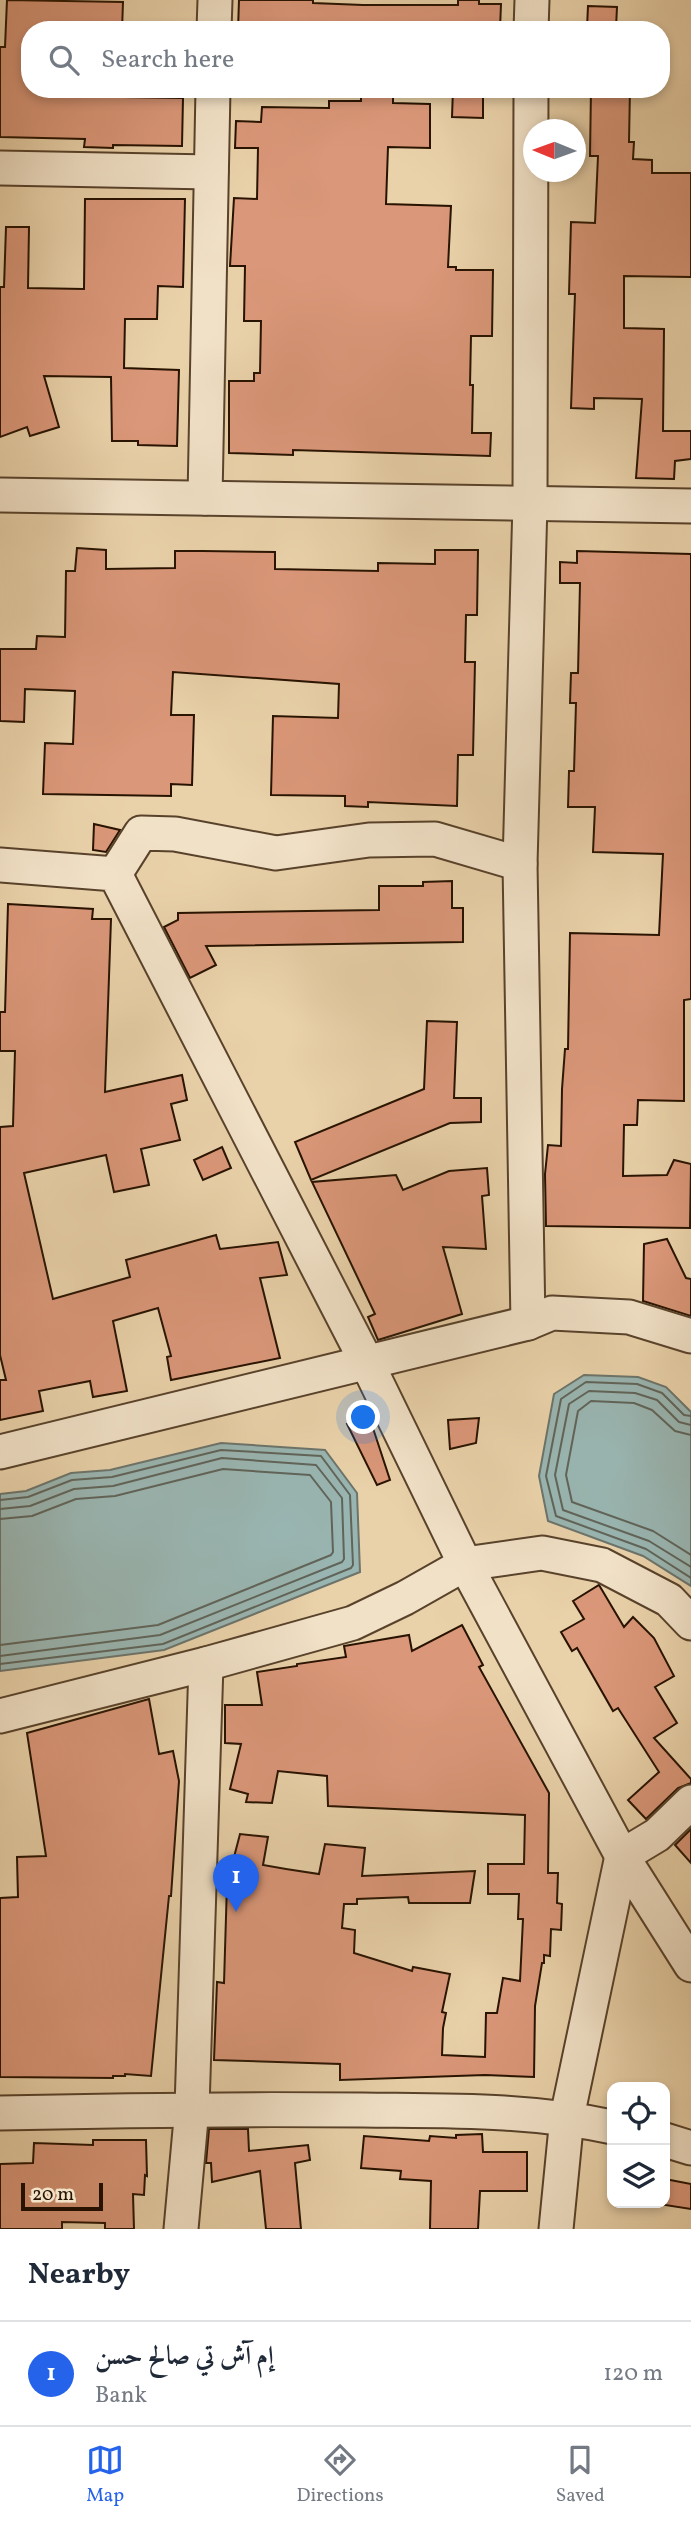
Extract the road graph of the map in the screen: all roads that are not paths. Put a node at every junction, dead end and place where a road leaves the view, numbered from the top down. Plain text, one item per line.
1 (215, 0) edge
2 (531, 0) edge
3 (214, 21) edge
4 (531, 21) edge
5 (213, 98) edge
6 (531, 98) edge
7 (0, 168) edge
8 (211, 172) junction
9 (0, 495) edge
10 (205, 498) junction
11 (530, 503) junction
12 (691, 506) edge
13 (520, 864) junction
14 (0, 865) edge
15 (116, 874) junction
16 (528, 1323) junction
17 (691, 1336) edge
18 (368, 1363) junction
19 (0, 1452) edge
20 (465, 1564) junction
21 (691, 1623) edge
22 (206, 1664) junction
23 (0, 1716) edge
24 (691, 1802) edge
25 (622, 1856) junction
26 (691, 1965) edge
27 (192, 2108) junction
28 (0, 2113) edge
29 (567, 2117) junction
30 (607, 2126) edge
31 (670, 2142) edge
32 (691, 2148) edge
33 (181, 2229) edge
34 (556, 2229) edge

1 - 3 street
2 - 4 street
5 - 8 street
6 - 11 street
7 - 8 street
8 - 10 street
9 - 10 street
10 - 11 street
11 - 12 street
11 - 13 street
13 - 15 street
13 - 16 street
14 - 15 street
15 - 18 street
16 - 17 street
16 - 18 street
18 - 19 street
18 - 20 street
20 - 21 street
20 - 22 street
20 - 25 street
22 - 23 street
22 - 27 street
24 - 25 street
25 - 26 street
25 - 29 street
27 - 28 street
27 - 29 street
27 - 33 street
29 - 30 street
29 - 34 street
31 - 32 street

